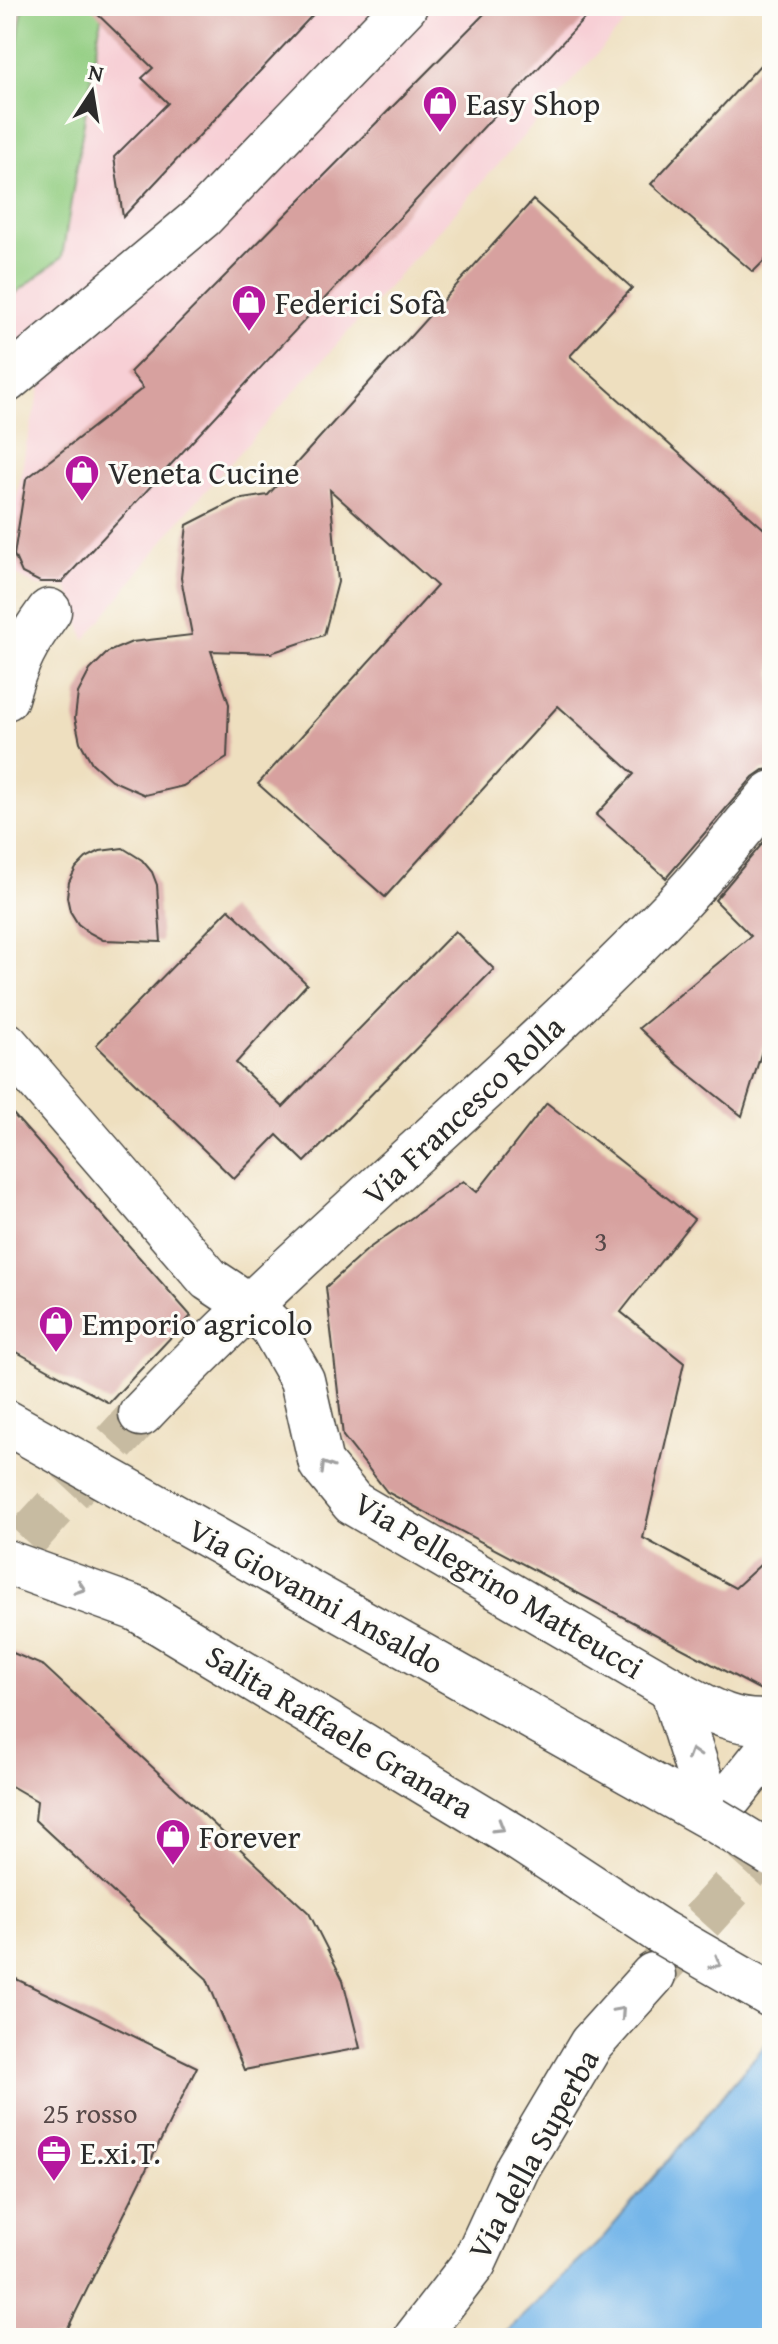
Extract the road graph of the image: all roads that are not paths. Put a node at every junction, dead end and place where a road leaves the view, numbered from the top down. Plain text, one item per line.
1 (405, 6) edge
2 (6, 381) edge
3 (49, 611) dead end
4 (6, 698) edge
5 (772, 793) edge
6 (6, 1044) edge
7 (250, 1306) junction
8 (141, 1414) tunnel mouth
9 (6, 1422) edge
10 (12, 1554) edge
11 (672, 1689) junction
12 (772, 1721) edge
13 (772, 1745) edge
14 (713, 1819) junction
15 (772, 1855) edge
16 (653, 1975) tunnel mouth
17 (772, 1996) edge
18 (416, 2338) edge

1 - 2 street
3 - 4 street
5 - 7 street, Via Francesco Rolla
6 - 7 street, Via Pellegrino Matteucci
7 - 8 street, Via Francesco Rolla
11 -> 7 street, Via Pellegrino Matteucci
9 - 14 street, Via Giovanni Ansaldo
10 -> 17 street, Salita Raffaele Granara, bridge
11 - 12 street, Via Pellegrino Matteucci
14 -> 11 street, Via Pellegrino Matteucci
13 - 14 street
14 - 15 street, Via Giovanni Ansaldo, bridge
18 -> 16 street, Via della Superba

